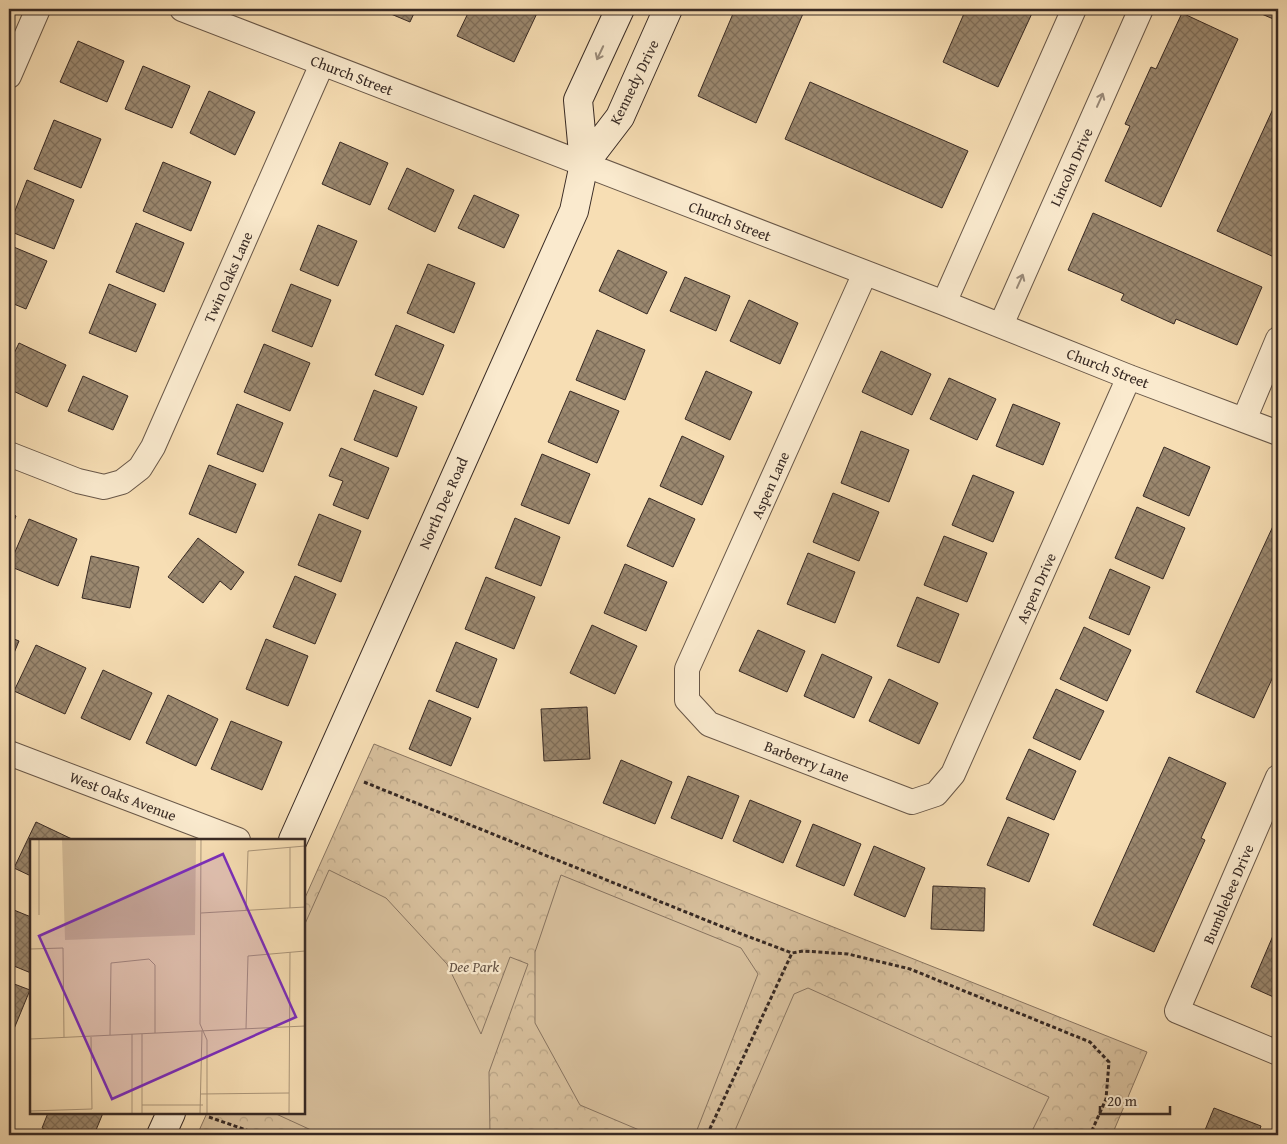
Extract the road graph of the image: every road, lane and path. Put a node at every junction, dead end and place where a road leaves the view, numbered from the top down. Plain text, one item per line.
1 (38, 9) edge
2 (182, 9) edge
3 (620, 9) edge
4 (668, 9) edge
5 (1074, 9) edge
6 (1140, 9) edge
7 (322, 64) junction
8 (9, 76) edge
9 (584, 164) junction
10 (864, 273) junction
11 (944, 302) junction
12 (1001, 325) junction
13 (1278, 339) edge
14 (1129, 377) junction
15 (1244, 420) junction
16 (1278, 433) edge
17 (9, 454) edge
18 (688, 700) joint
19 (10, 756) edge
20 (1278, 777) edge
21 (364, 782) dead end
22 (936, 794) joint
23 (235, 839) edge
24 (293, 839) edge
25 (792, 953) junction
26 (1278, 1052) edge
27 (171, 1114) edge
28 (208, 1116) dead end
29 (312, 1131) dead end
30 (161, 1135) edge
31 (252, 1135) edge
32 (310, 1135) edge
33 (707, 1135) edge
34 (1090, 1135) edge

1 - 8 street
2 - 7 street, Church Street
3 -> 9 street
4 - 9 street, Kennedy Drive
5 - 11 street
12 -> 6 street, Lincoln Drive
7 - 9 street, Church Street
7 - 17 street, Twin Oaks Lane
9 - 10 street, Church Street
9 - 24 street, North Dee Road
10 - 11 street, Church Street
10 - 18 street, Aspen Lane
11 - 12 street, Church Street
12 - 14 street, Church Street
13 - 15 street
14 - 15 street, Church Street
14 - 22 street, Aspen Drive
15 - 16 street, Church Street
18 - 22 street, Barberry Lane
19 - 23 street, West Oaks Avenue
20 - 26 street, Bumblebee Drive
21 - 25 path
25 - 33 path
25 - 34 path
27 - 30 street
28 - 31 path
29 - 32 path

